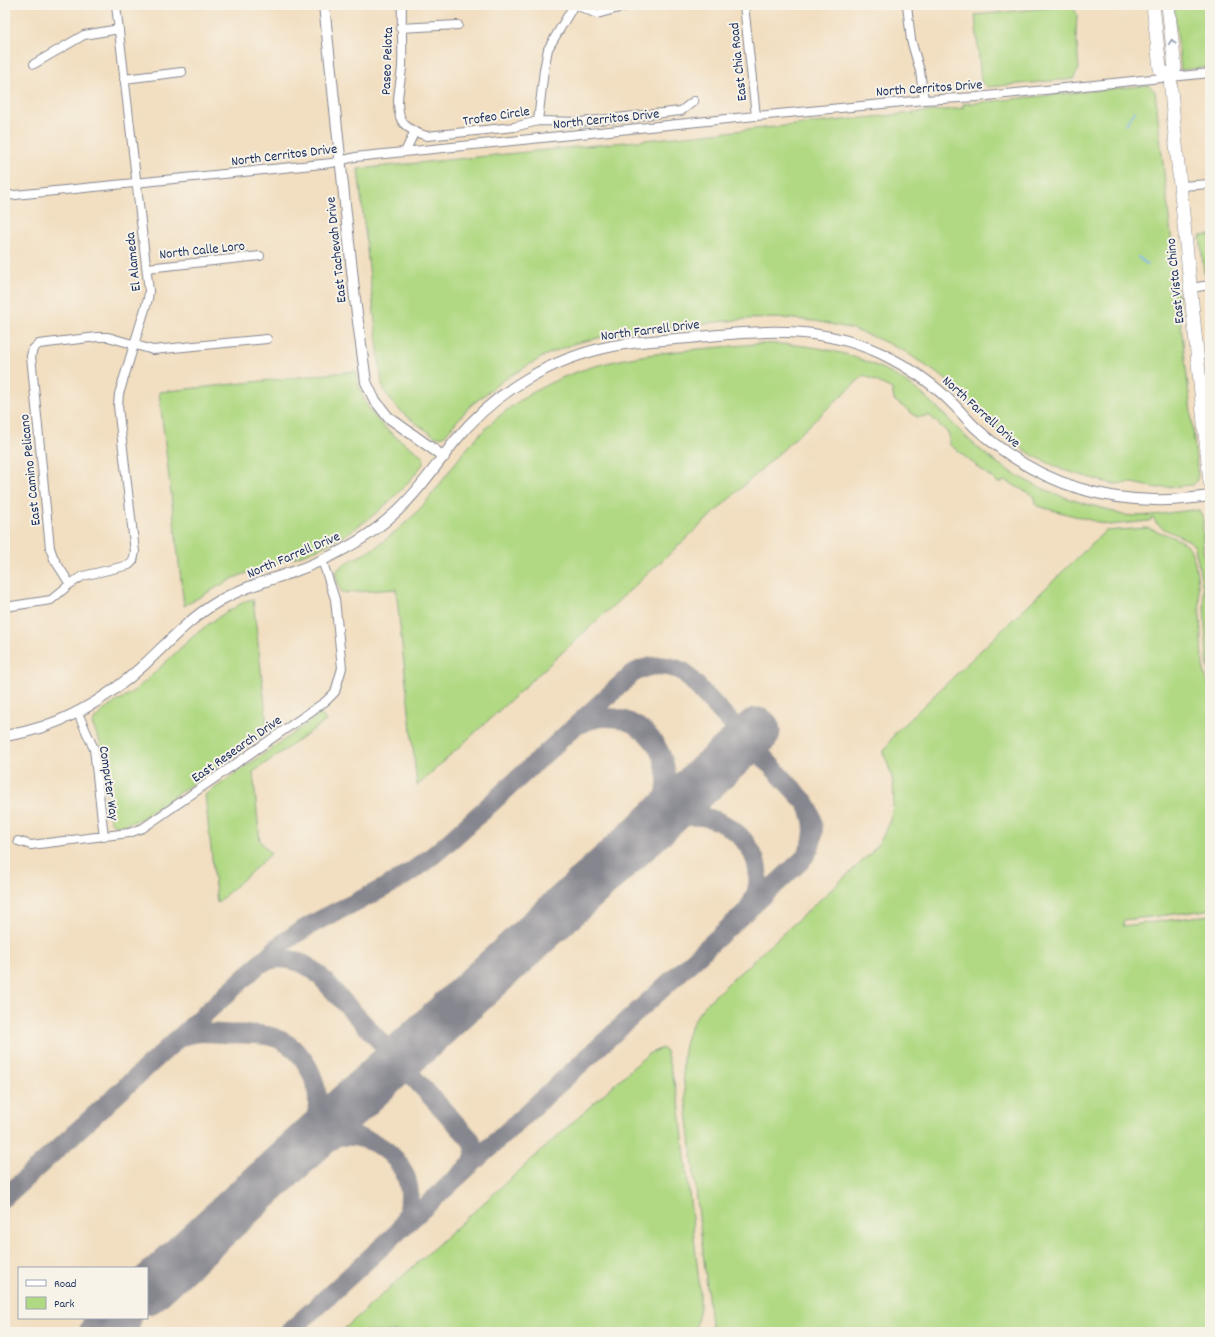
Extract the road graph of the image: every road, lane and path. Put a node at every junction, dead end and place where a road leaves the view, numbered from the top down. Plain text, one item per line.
1 (116, 5) edge
2 (324, 5) edge
3 (402, 5) edge
4 (575, 5) edge
5 (630, 5) edge
6 (744, 5) edge
7 (907, 5) edge
8 (1153, 5) edge
9 (1168, 5) edge
10 (458, 25) dead end
11 (400, 28) junction
12 (118, 29) junction
13 (34, 64) dead end
14 (182, 72) dead end
15 (1210, 73) edge
16 (1170, 77) junction
17 (124, 79) junction
18 (924, 100) junction
19 (694, 101) dead end
20 (756, 116) junction
21 (538, 121) junction
22 (414, 133) junction
23 (406, 152) junction
24 (340, 161) junction
25 (136, 183) junction
26 (1210, 184) edge
27 (1181, 186) junction
28 (5, 196) edge
29 (260, 256) dead end
30 (147, 268) junction
31 (1210, 285) edge
32 (1191, 288) junction
33 (267, 339) dead end
34 (133, 345) junction
35 (1206, 387) edge
36 (444, 457) junction
37 (1210, 482) edge
38 (1210, 496) edge
39 (322, 560) junction
40 (70, 584) junction
41 (5, 607) edge
42 (77, 711) junction
43 (5, 736) edge
44 (104, 837) junction
45 (18, 841) dead end

1 - 12 street, El Alameda
2 - 24 street, East Tachevah Drive
3 - 11 street, Paseo Pelota
4 - 5 street
4 - 21 street
6 - 20 street, East Chia Road
7 - 18 street
8 - 16 main road, East Vista Chino
16 -> 9 main road, East Vista Chino
10 - 11 street
11 - 22 street, Paseo Pelota
12 - 13 street
12 - 17 street, El Alameda
14 - 17 street
15 - 16 street, North Cerritos Drive
16 - 18 street, North Cerritos Drive
16 - 27 main road, East Vista Chino
17 - 25 street, El Alameda
18 - 20 street, North Cerritos Drive
19 - 21 street, Trofeo Circle
20 - 23 street, North Cerritos Drive
21 - 22 street, Trofeo Circle
22 - 23 street
23 - 24 street, North Cerritos Drive
24 - 25 street, North Cerritos Drive
24 - 36 street, East Tachevah Drive
25 - 28 street, North Cerritos Drive
25 - 30 street, El Alameda
26 - 27 street
27 - 32 main road, East Vista Chino
29 - 30 street, North Calle Loro
30 - 34 street, El Alameda
31 - 32 street
32 - 35 main road, East Vista Chino
33 - 34 street
34 - 40 street, El Alameda
34 - 40 street, East Camino Pelicano
35 - 37 main road, East Vista Chino
36 - 38 street, North Farrell Drive
36 - 39 street, North Farrell Drive
39 - 42 street, North Farrell Drive
39 - 44 street, East Research Drive
40 - 41 street
42 - 43 street, North Farrell Drive
42 - 44 street, Computer Way
44 - 45 street, East Research Drive

